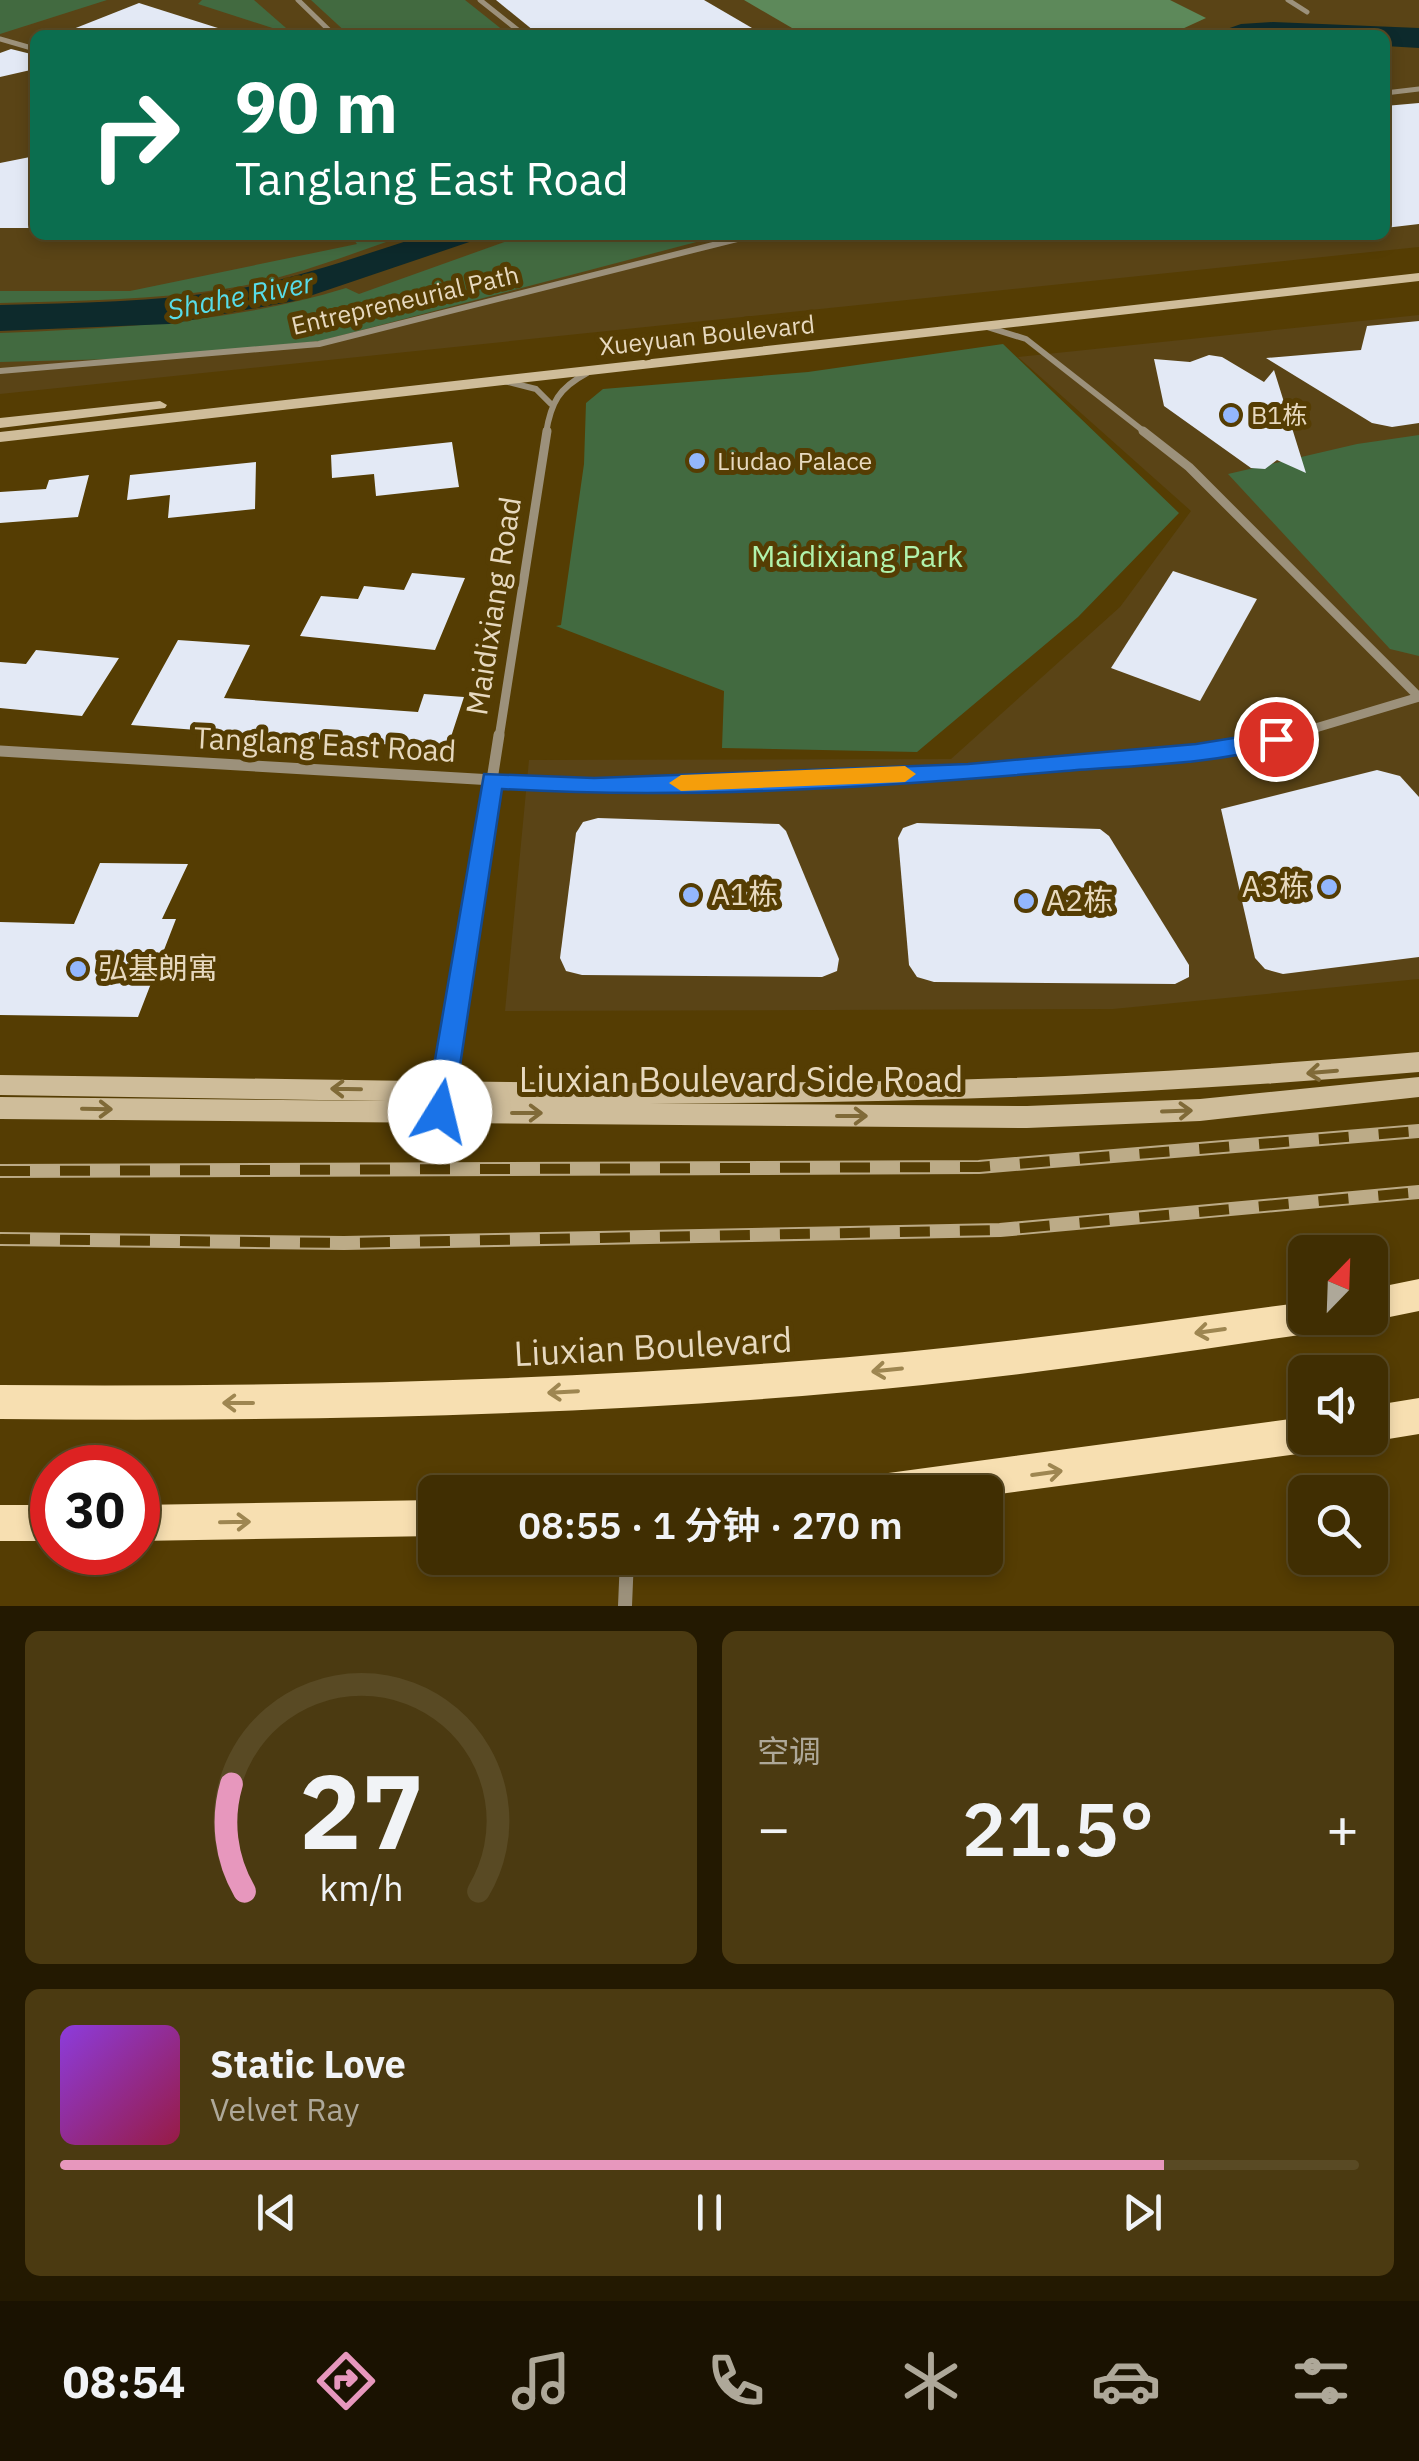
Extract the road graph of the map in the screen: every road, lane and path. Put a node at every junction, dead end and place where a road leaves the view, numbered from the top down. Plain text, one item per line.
1 (298, 0) edge
2 (480, 0) edge
3 (1288, 0) edge
4 (1307, 12) dead end
5 (329, 30) edge
6 (518, 30) edge
7 (0, 39) edge
8 (30, 48) edge
9 (1419, 90) edge
10 (1390, 93) edge
11 (732, 240) edge
12 (1419, 266) edge
13 (1419, 277) edge
14 (1036, 320) junction
15 (981, 326) junction
16 (1026, 339) junction
17 (593, 370) junction
18 (0, 371) edge
19 (502, 381) junction
20 (551, 404) junction
21 (0, 423) edge
22 (0, 437) edge
23 (1419, 697) edge
24 (0, 752) edge
25 (492, 780) junction
26 (1419, 1062) edge
27 (0, 1085) edge
28 (1419, 1087) edge
29 (441, 1101) junction
30 (0, 1108) edge
31 (1419, 1294) edge
32 (1388, 1300) edge
33 (1288, 1321) edge
34 (0, 1402) edge
35 (1419, 1416) edge
36 (1388, 1421) edge
37 (1288, 1437) edge
38 (1003, 1476) edge
39 (418, 1518) edge
40 (160, 1523) edge
41 (0, 1524) edge
42 (30, 1524) edge
43 (626, 1575) edge
44 (625, 1606) edge

1 - 5 street
2 - 6 street
3 - 4 street
7 - 8 street
9 - 10 street
11 - 18 street, Entrepreneurial Path
12 - 21 main road, Xueyuan Boulevard
13 - 14 main road, Xueyuan Boulevard
14 - 15 main road, Xueyuan Boulevard
14 - 16 street
15 - 16 street
15 - 17 main road, Xueyuan Boulevard
16 - 23 street
17 - 19 main road, Xueyuan Boulevard
17 - 20 street
19 - 20 street
19 - 22 main road, Xueyuan Boulevard
20 - 25 street, Maidixiang Road
23 - 25 street, Tanglang East Road
24 - 25 street, Tanglang East Road
25 - 29 street, Maidixiang Road
26 -> 29 main road, Liuxian Boulevard Side Road
29 -> 27 main road, Liuxian Boulevard Side Road
29 -> 28 main road, Liuxian Boulevard Side Road
30 -> 29 main road, Liuxian Boulevard Side Road
31 - 32 main road
33 -> 34 main road, Liuxian Boulevard
35 - 36 main road
38 -> 37 main road
40 -> 39 main road
41 - 42 main road
43 - 44 street

